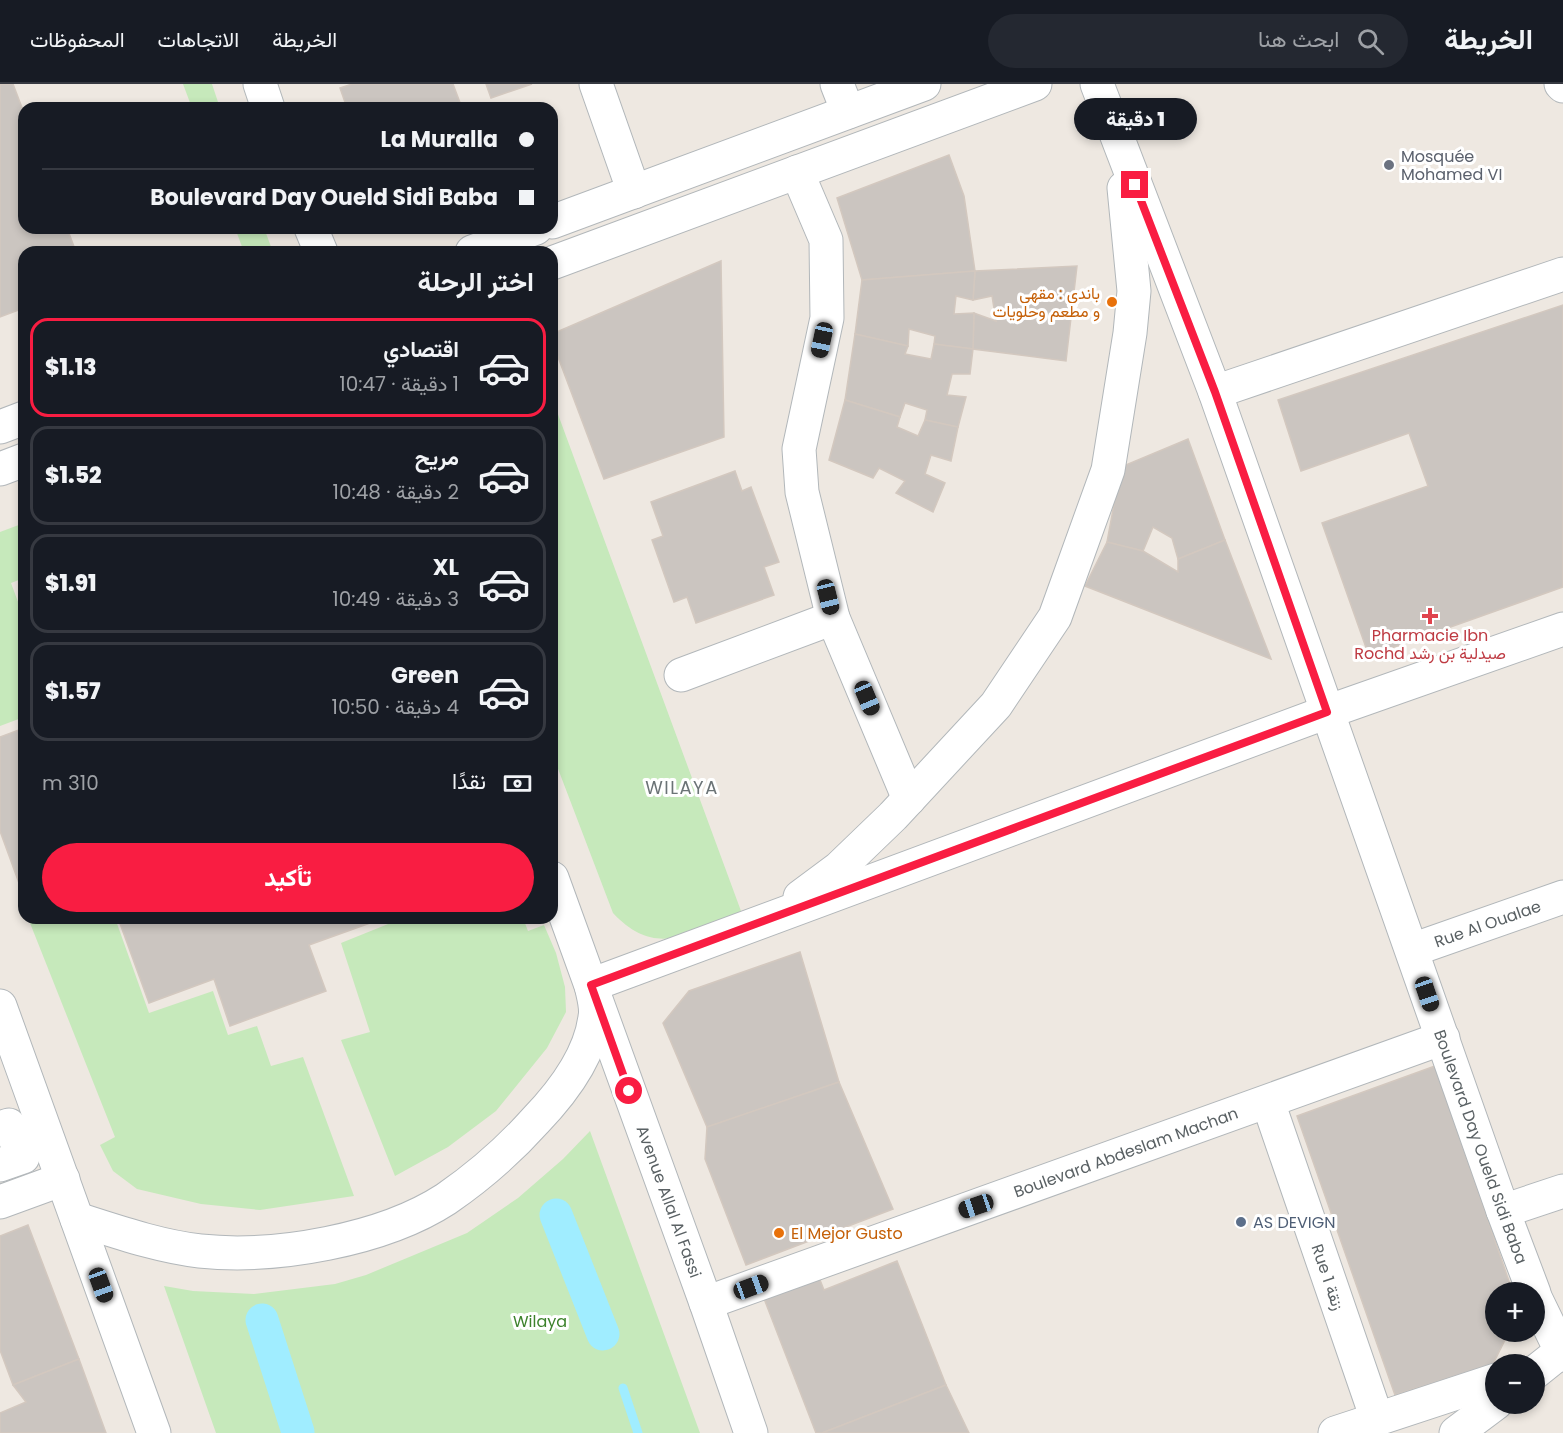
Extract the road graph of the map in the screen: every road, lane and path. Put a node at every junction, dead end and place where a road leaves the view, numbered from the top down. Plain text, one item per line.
1 (260, 84) edge
2 (596, 84) edge
3 (924, 84) edge
4 (1035, 84) edge
5 (1097, 84) edge
6 (842, 98) edge
7 (266, 102) edge
8 (1119, 144) junction
9 (797, 172) junction
10 (634, 192) junction
11 (558, 220) edge
12 (520, 234) edge
13 (488, 246) edge
14 (558, 261) edge
15 (1563, 274) edge
16 (1215, 392) junction
17 (18, 420) edge
18 (0, 427) edge
19 (18, 462) edge
20 (0, 469) edge
21 (833, 618) junction
22 (1563, 629) edge
23 (681, 675) dead end
24 (1327, 712) junction
25 (909, 799) junction
26 (558, 894) edge
27 (1563, 897) edge
28 (778, 915) junction
29 (1412, 950) junction
30 (591, 985) junction
31 (0, 1006) edge
32 (1443, 1038) junction
33 (1268, 1102) junction
34 (0, 1128) edge
35 (0, 1165) edge
36 (63, 1179) junction
37 (1563, 1191) edge
38 (0, 1202) edge
39 (1503, 1211) junction
40 (77, 1219) junction
41 (1530, 1282) edge
42 (706, 1303) junction
43 (1545, 1339) edge
44 (1550, 1360) edge
45 (1485, 1384) edge
46 (1485, 1411) edge
47 (1377, 1419) junction
48 (748, 1430) edge
49 (154, 1433) edge
50 (1335, 1433) edge
51 (1456, 1433) edge

1 - 7 street
2 - 10 street
3 - 6 street
4 - 9 street
5 - 8 street, Boulevard Day Oueld Sidi Baba
6 - 10 street
8 - 16 street, Boulevard Day Oueld Sidi Baba
8 - 25 street
9 - 14 street
9 - 21 street
10 - 11 street
12 - 13 street
15 - 16 street
16 - 24 street, Boulevard Day Oueld Sidi Baba
17 - 18 street
19 - 20 street
21 - 23 street
21 - 25 street
22 - 24 street
24 - 28 street
24 - 29 street, Boulevard Day Oueld Sidi Baba
25 - 28 street
26 - 30 street, Avenue Allal Al Fassi
27 - 29 street, Rue Al Oualae
28 - 30 street
29 - 32 street, Boulevard Day Oueld Sidi Baba
30 - 40 street
30 - 42 street, Avenue Allal Al Fassi
31 - 36 street
32 - 33 street, Boulevard Abdeslam Machan
32 - 39 street, Boulevard Day Oueld Sidi Baba
33 - 42 street, Boulevard Abdeslam Machan
33 - 47 street, Rue 1 زنقة
34 - 35 street
36 - 38 street
36 - 40 street
37 - 39 street
39 - 41 street, Boulevard Day Oueld Sidi Baba
40 - 49 street
42 - 48 street, Avenue Allal Al Fassi
43 - 44 street, Boulevard Day Oueld Sidi Baba
45 - 47 street
46 - 51 street
47 - 50 street

